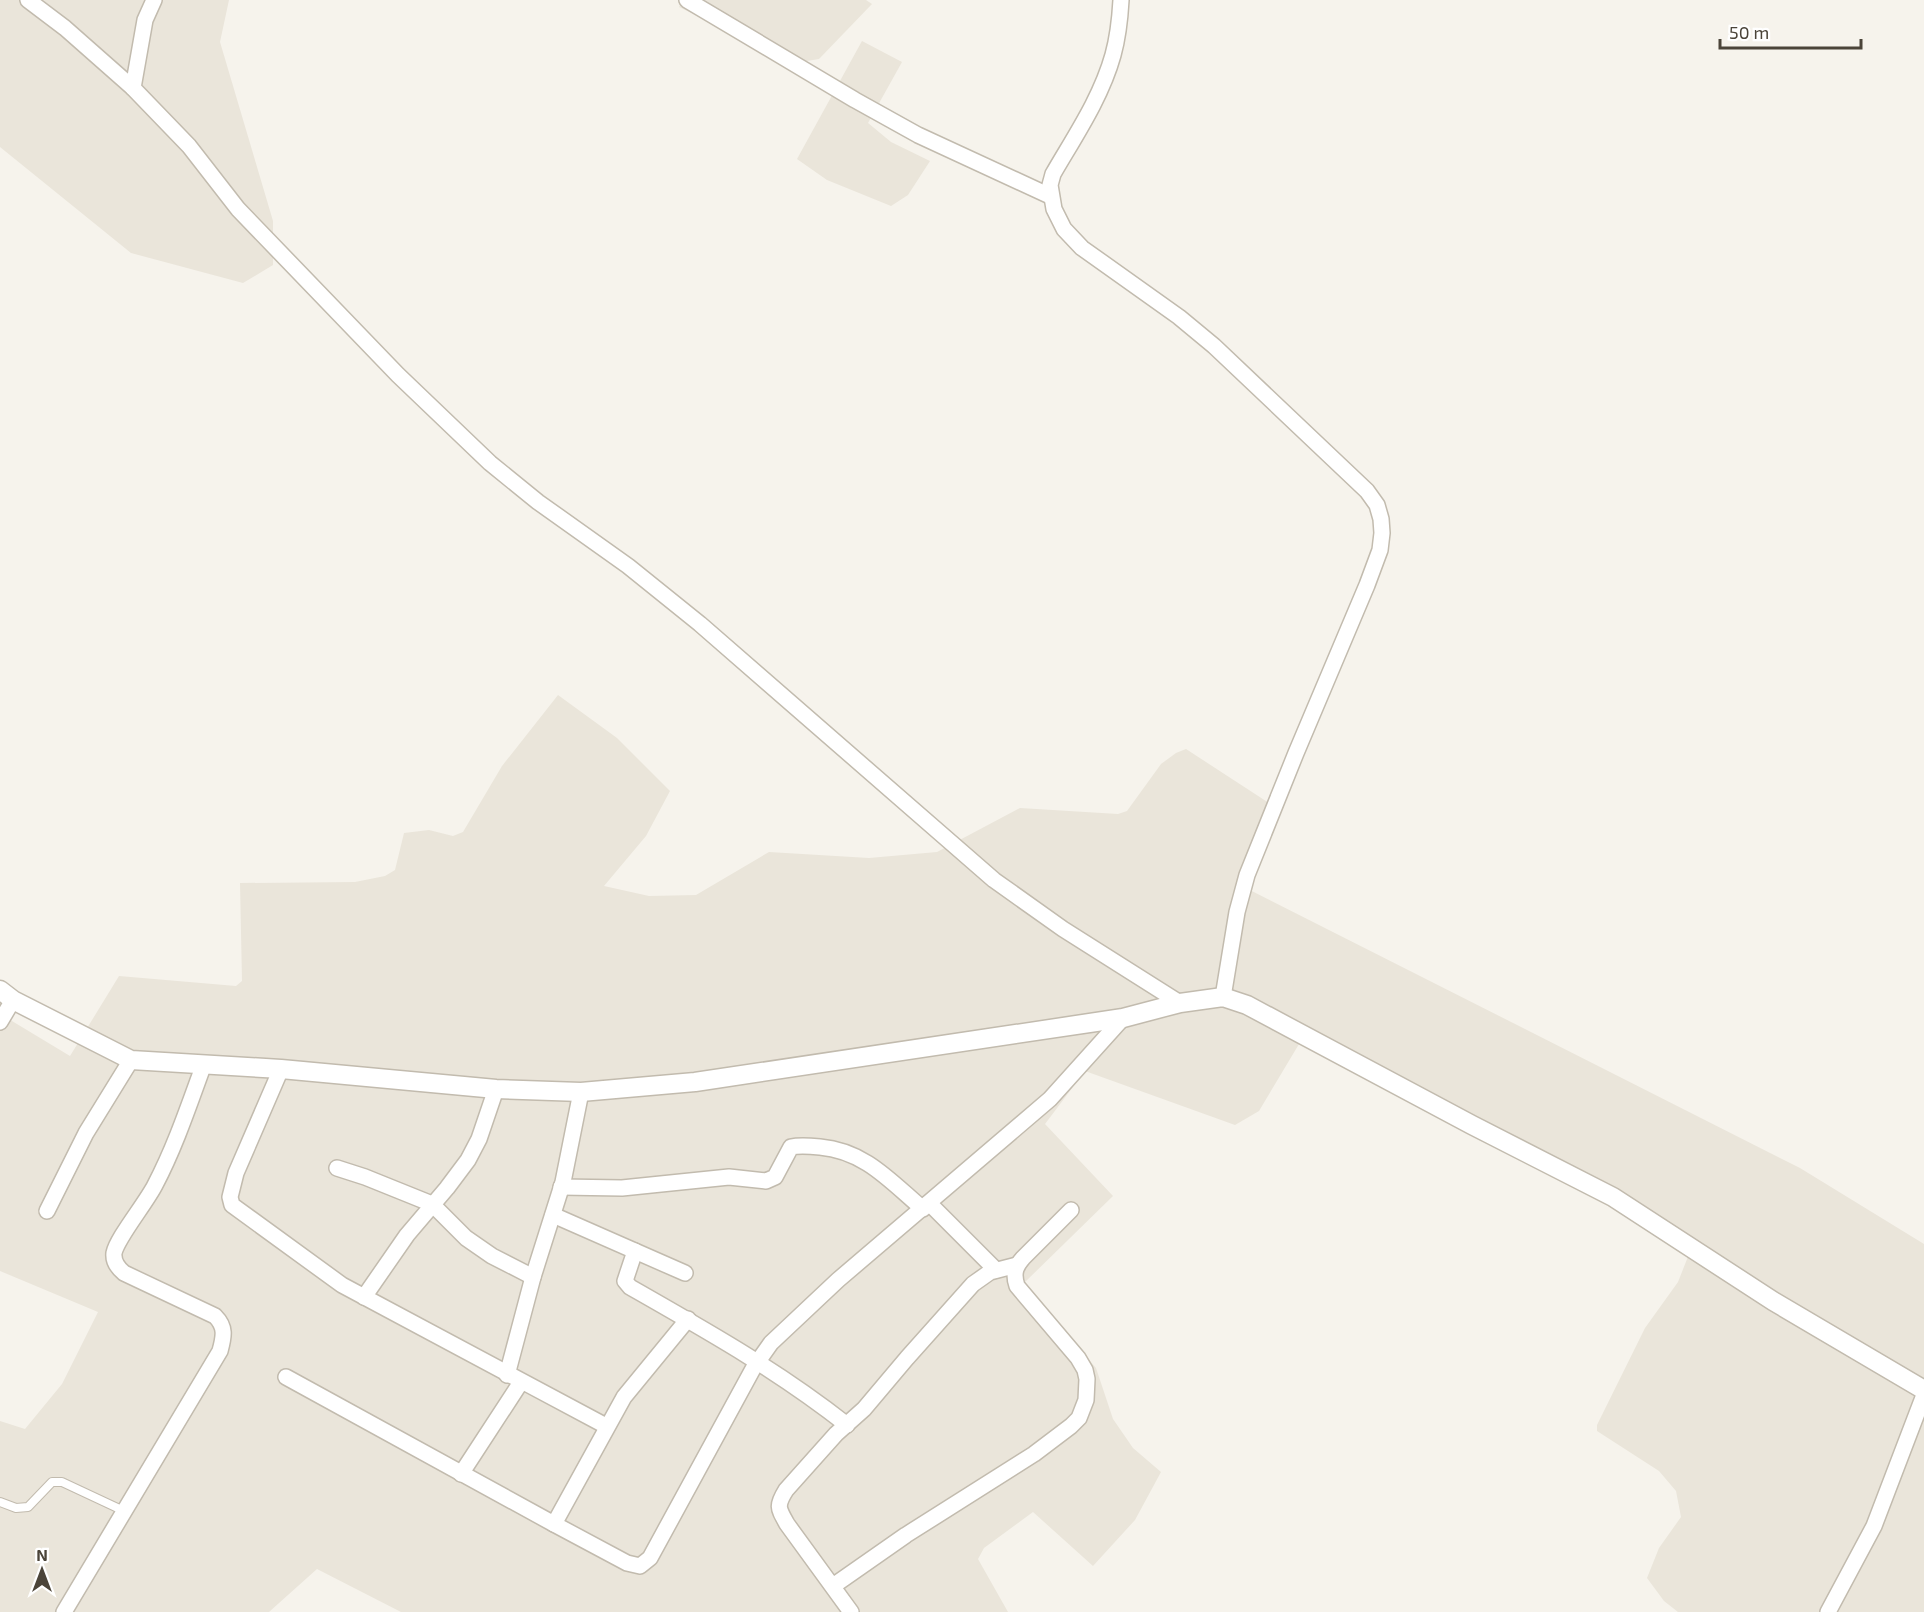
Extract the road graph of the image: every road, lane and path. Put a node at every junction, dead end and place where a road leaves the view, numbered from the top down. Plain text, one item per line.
1 (28, 0) edge
2 (154, 0) edge
3 (687, 0) edge
4 (1121, 0) edge
5 (133, 88) junction
6 (1050, 195) junction
7 (7, 995) edge
8 (1224, 997) junction
9 (1180, 1003) junction
10 (1123, 1018) junction
11 (0, 1022) edge
12 (130, 1060) junction
13 (204, 1064) junction
14 (281, 1069) junction
15 (496, 1089) junction
16 (581, 1092) junction
17 (337, 1168) dead end
18 (561, 1187) junction
19 (432, 1204) junction
20 (926, 1206) junction
21 (1071, 1210) dead end
22 (47, 1211) dead end
23 (553, 1215) junction
24 (635, 1251) junction
25 (1017, 1265) junction
26 (996, 1270) junction
27 (685, 1272) dead end
28 (533, 1278) junction
29 (364, 1297) junction
30 (688, 1319) junction
31 (759, 1361) junction
32 (507, 1375) junction
33 (286, 1377) dead end
34 (521, 1383) junction
35 (1924, 1390) edge
36 (1924, 1395) edge
37 (847, 1425) junction
38 (606, 1426) junction
39 (461, 1474) junction
40 (0, 1502) edge
41 (124, 1511) junction
42 (554, 1524) junction
43 (832, 1586) junction
44 (64, 1612) edge
45 (851, 1612) edge
46 (1828, 1612) edge

1 - 5 street
2 - 5 street
3 - 6 street
4 - 6 street
5 - 9 street
6 - 8 street
7 - 11 street
7 - 12 street
8 - 9 street
8 - 35 street
9 - 10 street
10 - 16 street
10 - 20 street
12 - 13 street
12 - 22 street
13 - 14 street
13 - 41 street
14 - 15 street
14 - 29 street
15 - 16 street
15 - 19 street
16 - 18 street
17 - 19 street
18 - 20 street
18 - 23 street
19 - 28 street
19 - 29 street
20 - 26 street
20 - 31 street
21 - 25 street
23 - 24 street
23 - 28 street
24 - 27 street
24 - 30 street
25 - 26 street
25 - 43 street
26 - 37 street
28 - 32 street
29 - 32 street
30 - 31 street
30 - 38 street
31 - 37 street
31 - 42 street
32 - 34 street
33 - 39 street
34 - 38 street
34 - 39 street
36 - 46 street
37 - 43 street
38 - 42 street
39 - 42 street
40 - 41 lane
41 - 44 street
43 - 45 street

